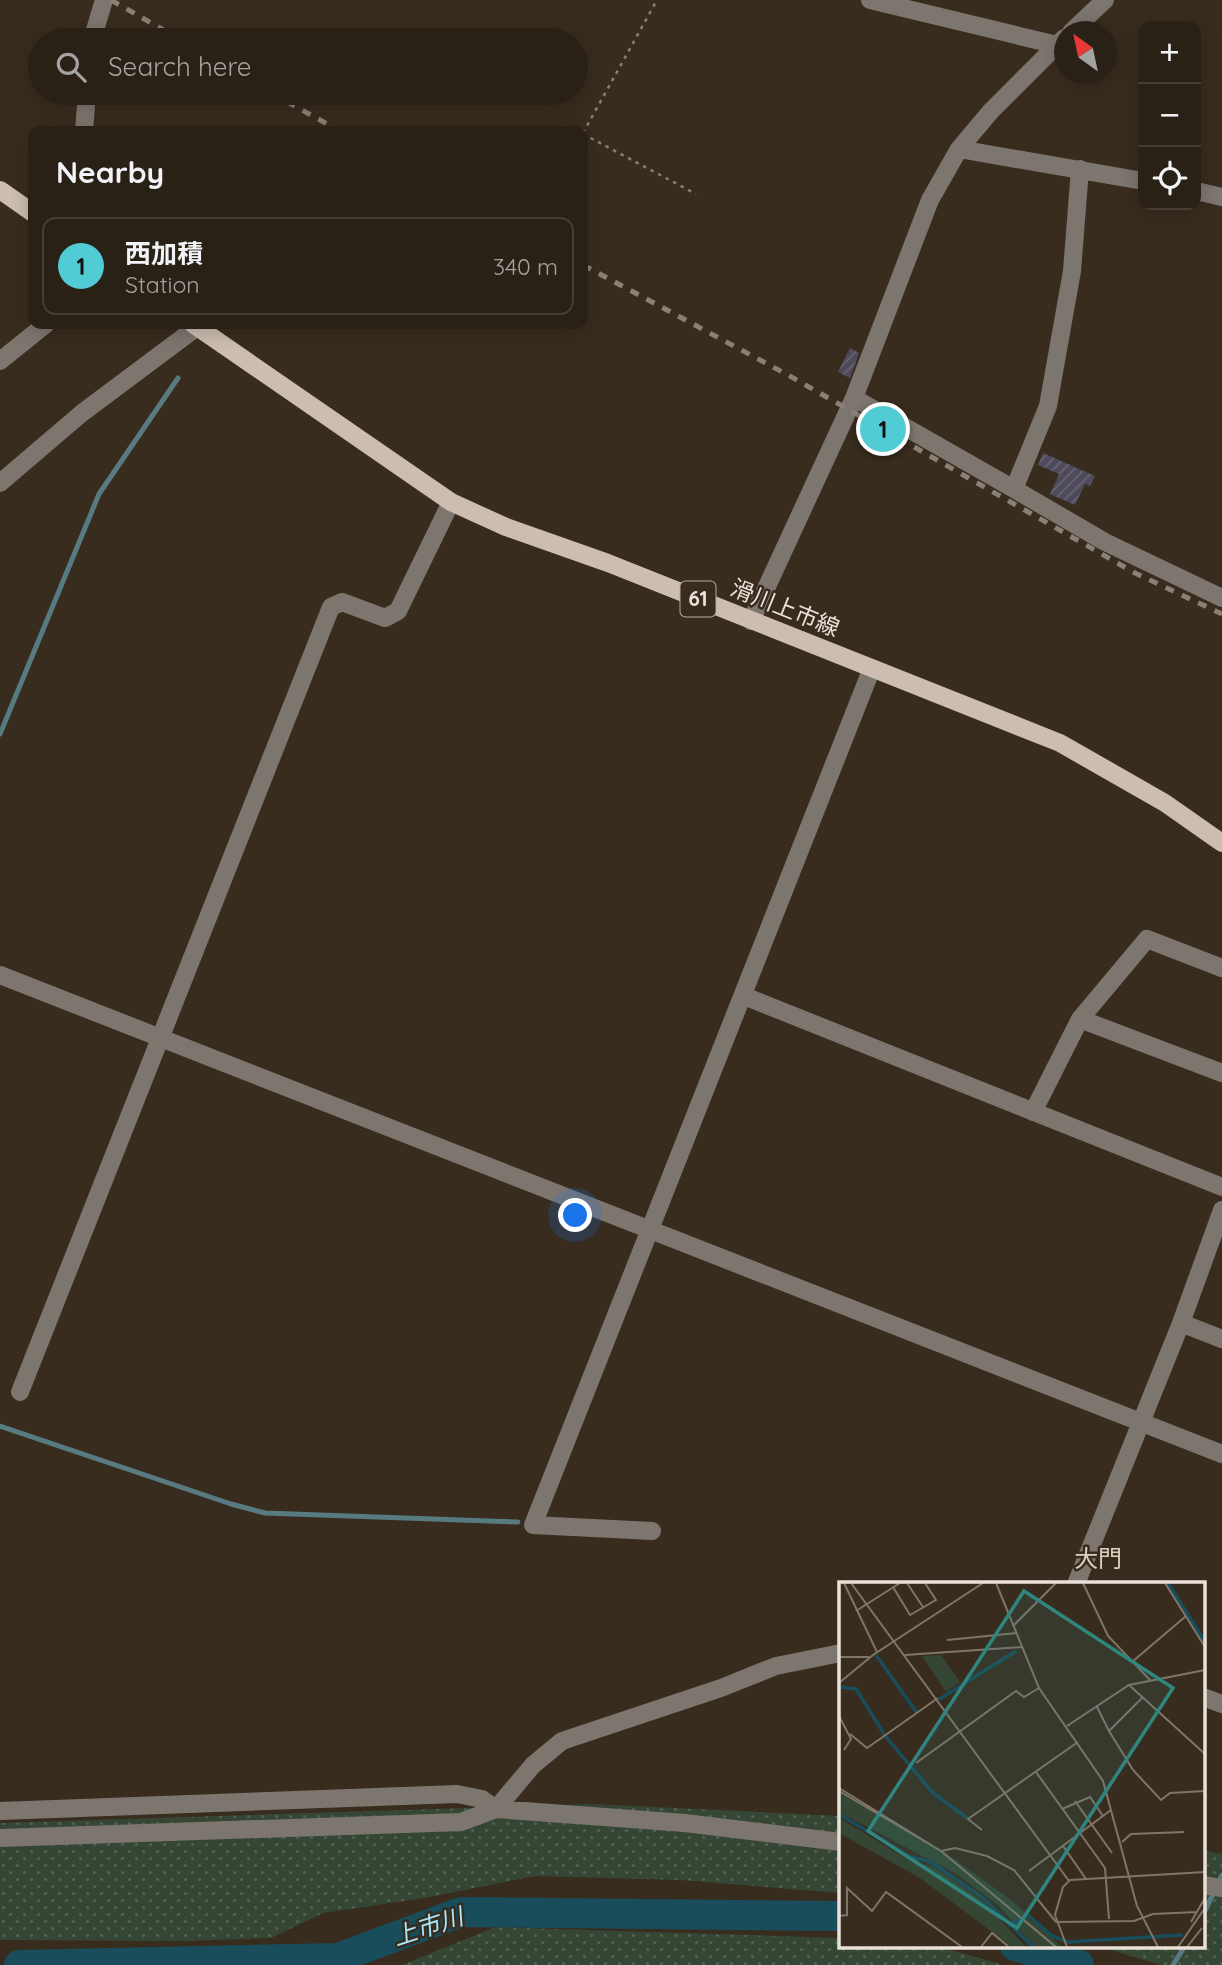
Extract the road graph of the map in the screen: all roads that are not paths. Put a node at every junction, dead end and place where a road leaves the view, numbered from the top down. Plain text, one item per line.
1 (104, 0) edge
2 (870, 0) edge
3 (1105, 0) edge
4 (890, 2) edge
5 (1083, 21) edge
6 (96, 28) edge
7 (1054, 39) edge
8 (1054, 48) edge
9 (87, 105) edge
10 (85, 126) edge
11 (960, 149) junction
12 (1080, 169) junction
13 (1138, 180) edge
14 (0, 190) edge
15 (1201, 192) edge
16 (1222, 197) edge
17 (28, 210) edge
18 (40, 329) edge
19 (191, 329) edge
20 (199, 329) edge
21 (0, 360) edge
22 (854, 398) junction
23 (0, 483) edge
24 (1014, 489) junction
25 (451, 502) junction
26 (1222, 598) edge
27 (751, 621) junction
28 (872, 668) junction
29 (1222, 843) edge
30 (1222, 968) edge
31 (0, 975) edge
32 (744, 996) junction
33 (1080, 1019) junction
34 (161, 1037) junction
35 (1222, 1073) edge
36 (1034, 1112) junction
37 (1222, 1187) edge
38 (1222, 1210) edge
39 (651, 1228) junction
40 (1181, 1323) junction
41 (1222, 1339) edge
42 (20, 1392) dead end
43 (1140, 1422) junction
44 (1222, 1454) edge
45 (652, 1531) dead end
46 (1077, 1582) edge
47 (839, 1653) edge
48 (1204, 1697) edge
49 (1222, 1704) edge
50 (496, 1810) junction
51 (0, 1811) edge
52 (0, 1838) edge
53 (839, 1842) edge
54 (1204, 1885) edge
55 (1222, 1888) edge

1 - 6 street
2 - 4 street
3 - 5 street
4 - 7 street
8 - 11 street
9 - 10 street
11 - 12 street
11 - 22 street
12 - 13 street
12 - 24 street
14 - 17 main road
15 - 16 street
18 - 21 street
19 - 23 street
20 - 25 main road, 滑川上市線 / 61
22 - 24 street
22 - 27 street
24 - 26 street
25 - 27 main road, 滑川上市線 / 61
25 - 34 street
27 - 28 main road, 滑川上市線 / 61
28 - 29 main road, 滑川上市線 / 61
28 - 32 street
30 - 33 street
31 - 34 street
32 - 36 street
32 - 39 street
33 - 35 street
33 - 36 street
34 - 39 street
34 - 42 street
36 - 37 street
38 - 40 street
39 - 43 street
39 - 45 street
40 - 41 street
40 - 43 street
43 - 44 street
43 - 46 street
47 - 50 street
48 - 49 street
50 - 51 street
50 - 52 street
50 - 53 street
54 - 55 street

